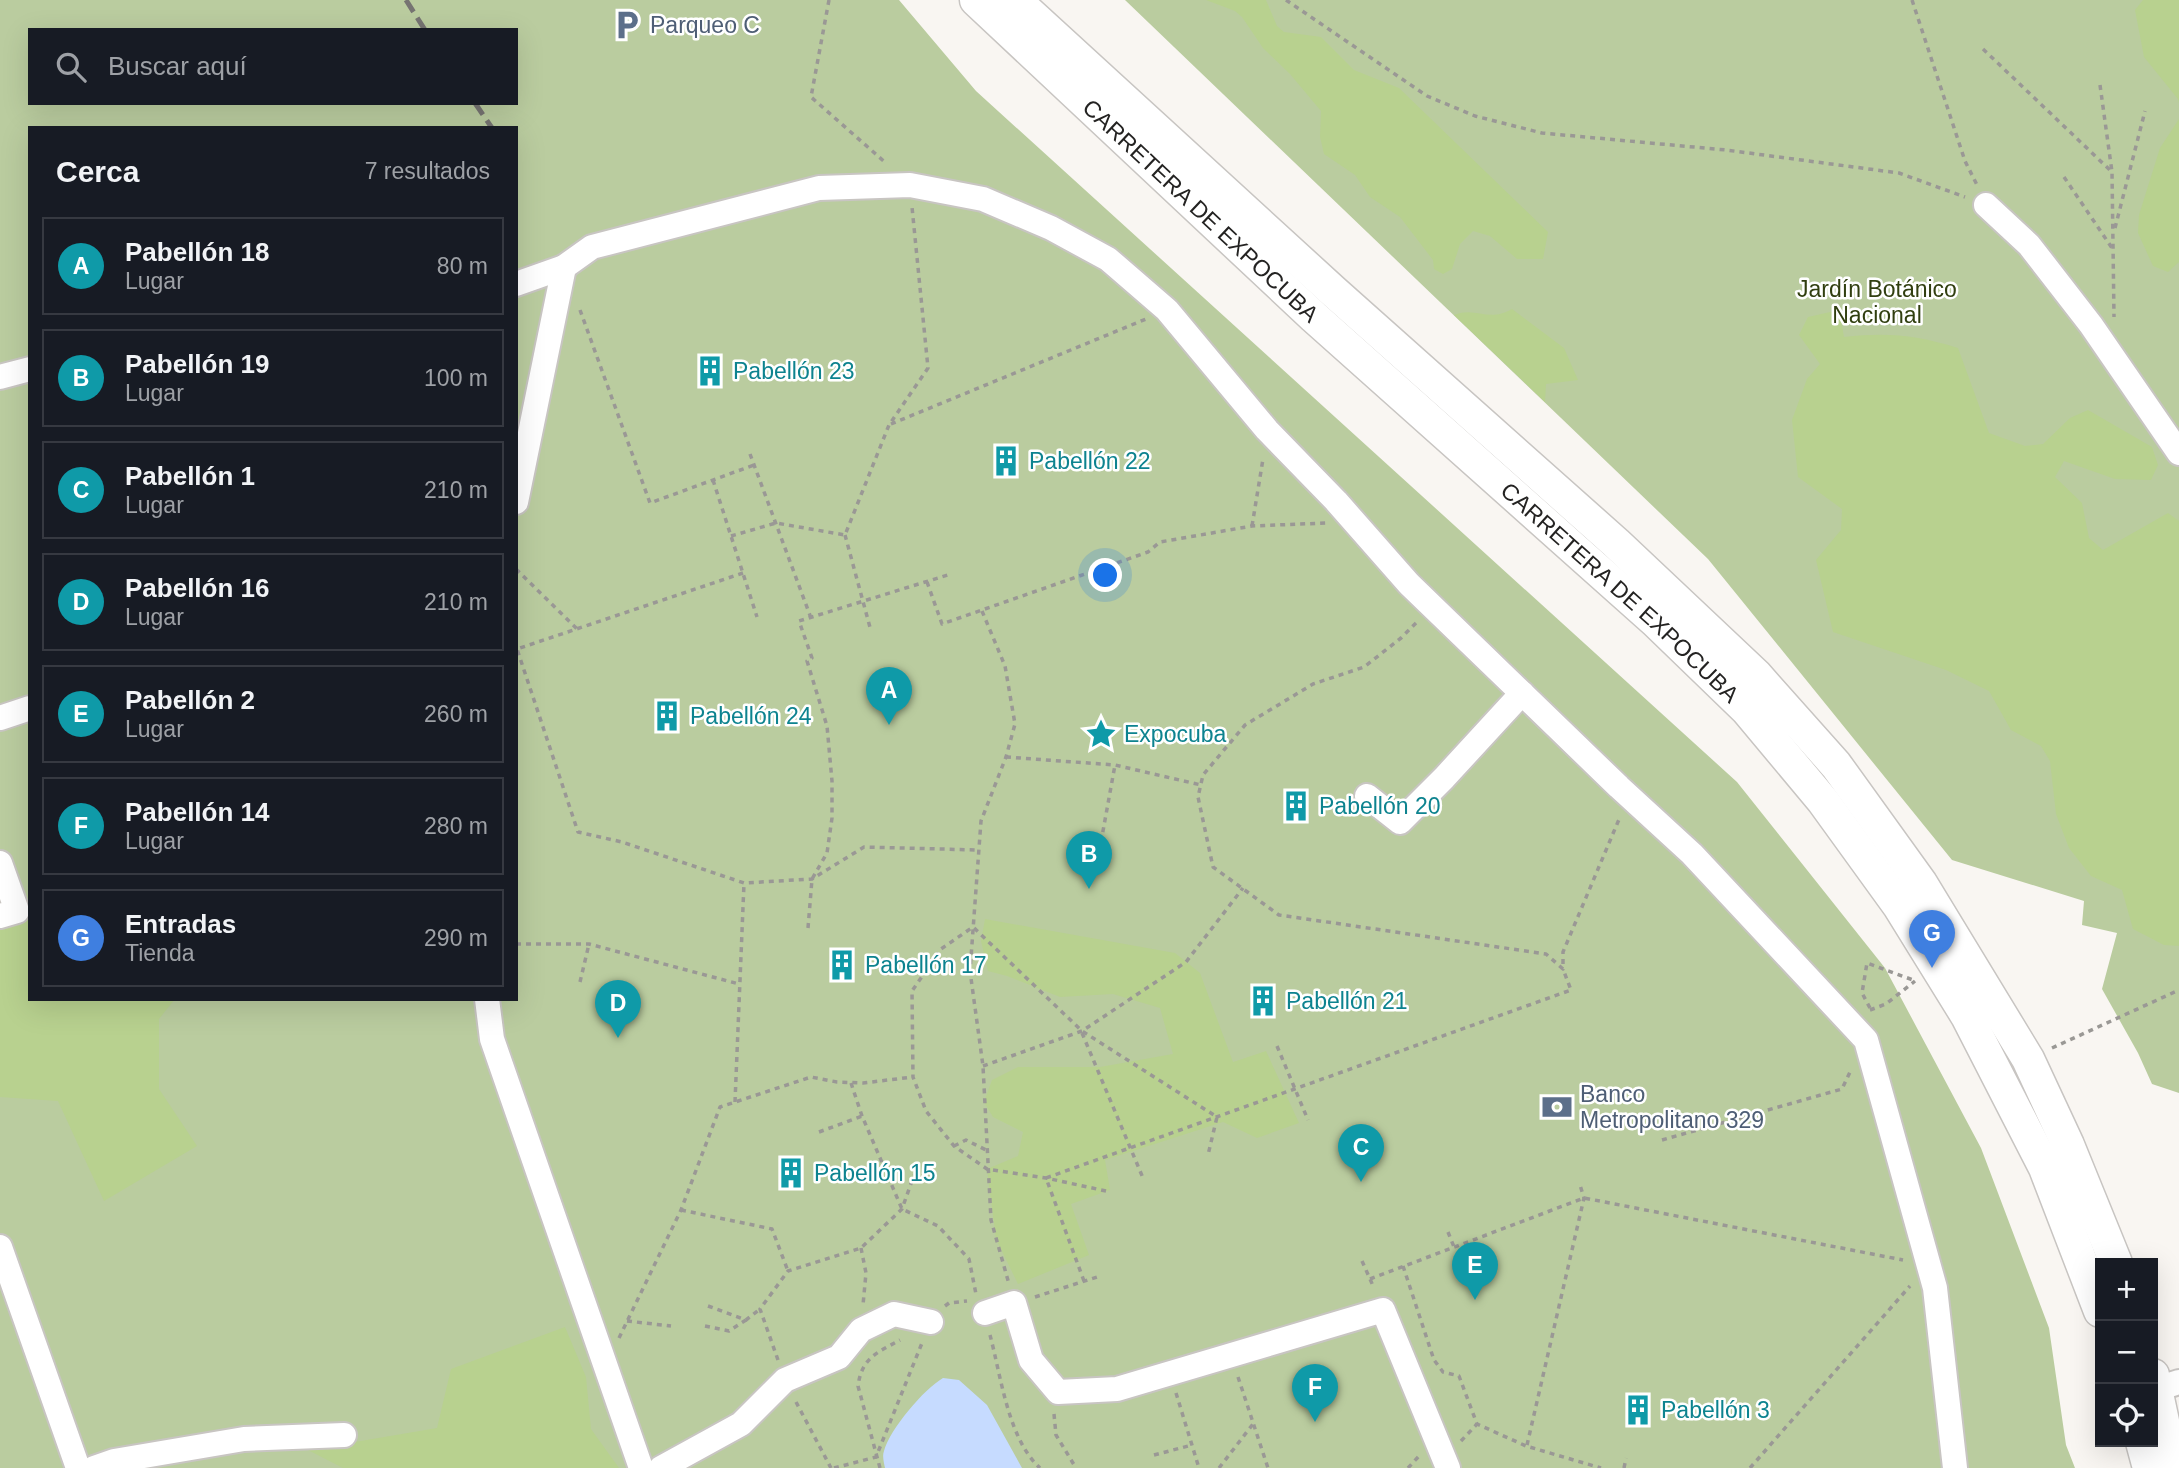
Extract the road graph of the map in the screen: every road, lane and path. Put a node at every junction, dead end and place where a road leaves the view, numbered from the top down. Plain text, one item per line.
1 (829, 0) edge
2 (976, 0) edge
3 (1015, 0) edge
4 (1286, 0) edge
5 (1912, 0) edge
6 (1983, 49) dead end
7 (2100, 85) dead end
8 (2146, 111) dead end
9 (2112, 172) junction
10 (2064, 177) dead end
11 (910, 185) junction
12 (1986, 205) junction
13 (2113, 235) junction
14 (2113, 250) junction
15 (564, 267) junction
16 (518, 283) edge
17 (579, 307) dead end
18 (1167, 310) junction
19 (2115, 319) dead end
20 (28, 370) edge
21 (0, 377) edge
22 (889, 425) junction
23 (1267, 430) junction
24 (2179, 453) edge
25 (750, 454) dead end
26 (754, 465) junction
27 (713, 480) junction
28 (518, 492) edge
29 (1354, 522) junction
30 (776, 523) junction
31 (1252, 526) junction
32 (845, 535) junction
33 (731, 536) junction
34 (518, 571) edge
35 (743, 573) junction
36 (951, 574) dead end
37 (927, 582) junction
38 (862, 602) junction
39 (982, 611) junction
40 (757, 617) dead end
41 (811, 618) junction
42 (578, 629) junction
43 (871, 631) dead end
44 (518, 649) edge
45 (518, 652) edge
46 (1521, 693) junction
47 (28, 709) edge
48 (0, 718) edge
49 (1006, 757) junction
50 (1115, 765) junction
51 (1201, 785) dead end
52 (1367, 796) dead end
53 (1101, 842) dead end
54 (978, 850) junction
55 (0, 863) edge
56 (812, 879) junction
57 (744, 883) junction
58 (1243, 888) dead end
59 (0, 916) edge
60 (973, 927) junction
61 (808, 928) dead end
62 (518, 944) edge
63 (589, 944) junction
64 (1563, 969) dead end
65 (580, 982) dead end
66 (740, 984) junction
67 (2179, 989) edge
68 (487, 1001) edge
69 (1870, 1008) junction
70 (1082, 1031) junction
71 (1866, 1041) junction
72 (1277, 1046) dead end
73 (2028, 1059) junction
74 (982, 1066) junction
75 (913, 1077) junction
76 (851, 1083) junction
77 (1295, 1089) junction
78 (735, 1102) junction
79 (862, 1116) junction
80 (1217, 1117) junction
81 (1308, 1120) dead end
82 (819, 1132) dead end
83 (1662, 1140) dead end
84 (954, 1146) junction
85 (1130, 1147) junction
86 (986, 1150) junction
87 (1208, 1155) dead end
88 (987, 1170) junction
89 (914, 1175) dead end
90 (1046, 1178) junction
91 (1143, 1178) dead end
92 (1580, 1185) dead end
93 (1107, 1191) dead end
94 (1584, 1198) junction
95 (902, 1209) junction
96 (681, 1210) junction
97 (1448, 1231) dead end
98 (0, 1247) edge
99 (1454, 1247) junction
100 (861, 1248) junction
101 (2114, 1258) edge
102 (1362, 1261) dead end
103 (1928, 1265) junction
104 (1403, 1266) junction
105 (788, 1271) junction
106 (1097, 1277) dead end
107 (1370, 1279) junction
108 (1084, 1281) junction
109 (2095, 1298) edge
110 (1014, 1303) junction
111 (708, 1307) dead end
112 (981, 1308) junction
113 (760, 1309) junction
114 (1383, 1310) junction
115 (746, 1320) junction
116 (628, 1321) junction
117 (931, 1322) junction
118 (671, 1326) dead end
119 (705, 1326) dead end
120 (861, 1330) junction
121 (1230, 1355) junction
122 (605, 1365) junction
123 (1170, 1373) junction
124 (785, 1380) junction
125 (2163, 1382) edge
126 (1058, 1392) junction
127 (1253, 1424) junction
128 (344, 1435) dead end
129 (1192, 1445) junction
130 (1526, 1446) junction
131 (2143, 1447) edge
132 (1154, 1455) dead end
133 (876, 1457) junction
134 (1626, 1458) dead end
135 (1593, 1466) junction
136 (78, 1468) edge
137 (94, 1468) edge
138 (641, 1468) edge
139 (661, 1468) edge
140 (832, 1468) edge
141 (880, 1468) edge
142 (1040, 1468) edge
143 (1076, 1468) edge
144 (1199, 1468) edge
145 (1220, 1468) edge
146 (1268, 1468) edge
147 (1448, 1468) edge
148 (1588, 1468) edge
149 (1601, 1468) edge
150 (1624, 1468) edge
151 (1750, 1468) edge
152 (1955, 1468) edge
153 (2149, 1468) edge
154 (2173, 1468) edge

1 - 11 path
2 - 109 main road, CARRETERA DE EXPOCUBA
3 - 73 main road, CARRETERA DE EXPOCUBA
4 - 12 path
5 - 12 path
6 - 9 path
7 - 9 path
8 - 13 path
9 - 13 path
10 - 14 path
11 - 15 lane
11 - 18 lane
11 - 22 path
12 - 24 lane
13 - 14 path
14 - 19 path
15 - 16 lane
15 - 28 lane
17 - 27 path
18 - 22 path
18 - 23 lane
20 - 21 lane
22 - 32 path
23 - 29 lane
23 - 31 path
25 - 26 path
26 - 27 path
26 - 30 path
27 - 33 path
29 - 31 path
29 - 46 lane
30 - 32 path
30 - 33 path
30 - 41 path
31 - 39 path
32 - 38 path
33 - 35 path
34 - 42 path
35 - 40 path
35 - 42 path
36 - 37 path
37 - 38 path
37 - 39 path
38 - 41 path
38 - 43 path
39 - 49 path
41 - 56 path
42 - 44 path
45 - 57 path
46 - 52 lane
46 - 71 lane
47 - 48 lane
49 - 50 path
49 - 54 path
50 - 51 path
50 - 53 path
54 - 56 path
54 - 60 path
55 - 59 lane
56 - 57 path
56 - 61 path
57 - 66 path
58 - 70 path
60 - 70 path
60 - 74 path
60 - 75 path
62 - 63 path
63 - 65 path
63 - 66 path
64 - 77 path
66 - 78 path
67 - 73 path
68 - 122 lane
69 - 69 path
69 - 71 path
70 - 74 path
70 - 80 path
70 - 85 path
71 - 83 path
71 - 103 lane
72 - 77 path
73 - 101 main road, CARRETERA DE EXPOCUBA
74 - 86 path
75 - 76 path
75 - 84 path
76 - 78 path
76 - 79 path
77 - 80 path
77 - 81 path
78 - 96 path
79 - 82 path
79 - 95 path
80 - 85 path
80 - 87 path
84 - 86 path
84 - 88 path
85 - 90 path
85 - 91 path
86 - 88 path
88 - 90 path
88 - 110 path
89 - 95 path
90 - 93 path
90 - 108 path
92 - 94 path
94 - 99 path
94 - 103 path
94 - 130 path
95 - 100 path
95 - 112 path
96 - 105 path
96 - 116 path
97 - 99 path
98 - 136 lane
99 - 104 path
100 - 105 path
100 - 120 path
102 - 107 path
103 - 151 path
103 - 152 lane
104 - 107 path
104 - 130 path
105 - 113 path
106 - 108 path
107 - 114 path
108 - 110 path
110 - 112 lane
110 - 126 lane
111 - 115 path
112 - 117 path
112 - 142 path
113 - 115 path
113 - 124 path
114 - 121 lane
114 - 147 lane
115 - 119 path
116 - 118 path
116 - 122 path
117 - 120 lane
117 - 133 path
117 - 133 path
120 - 124 lane
121 - 123 lane
121 - 127 path
122 - 138 lane
123 - 126 lane
123 - 129 path
124 - 139 lane
124 - 140 path
125 - 154 main road
126 - 143 path
127 - 145 path
127 - 146 path
128 - 137 lane
129 - 132 path
129 - 144 path
130 - 135 path
131 - 153 main road
133 - 140 path
133 - 141 path
134 - 150 path
135 - 148 path
135 - 149 path

